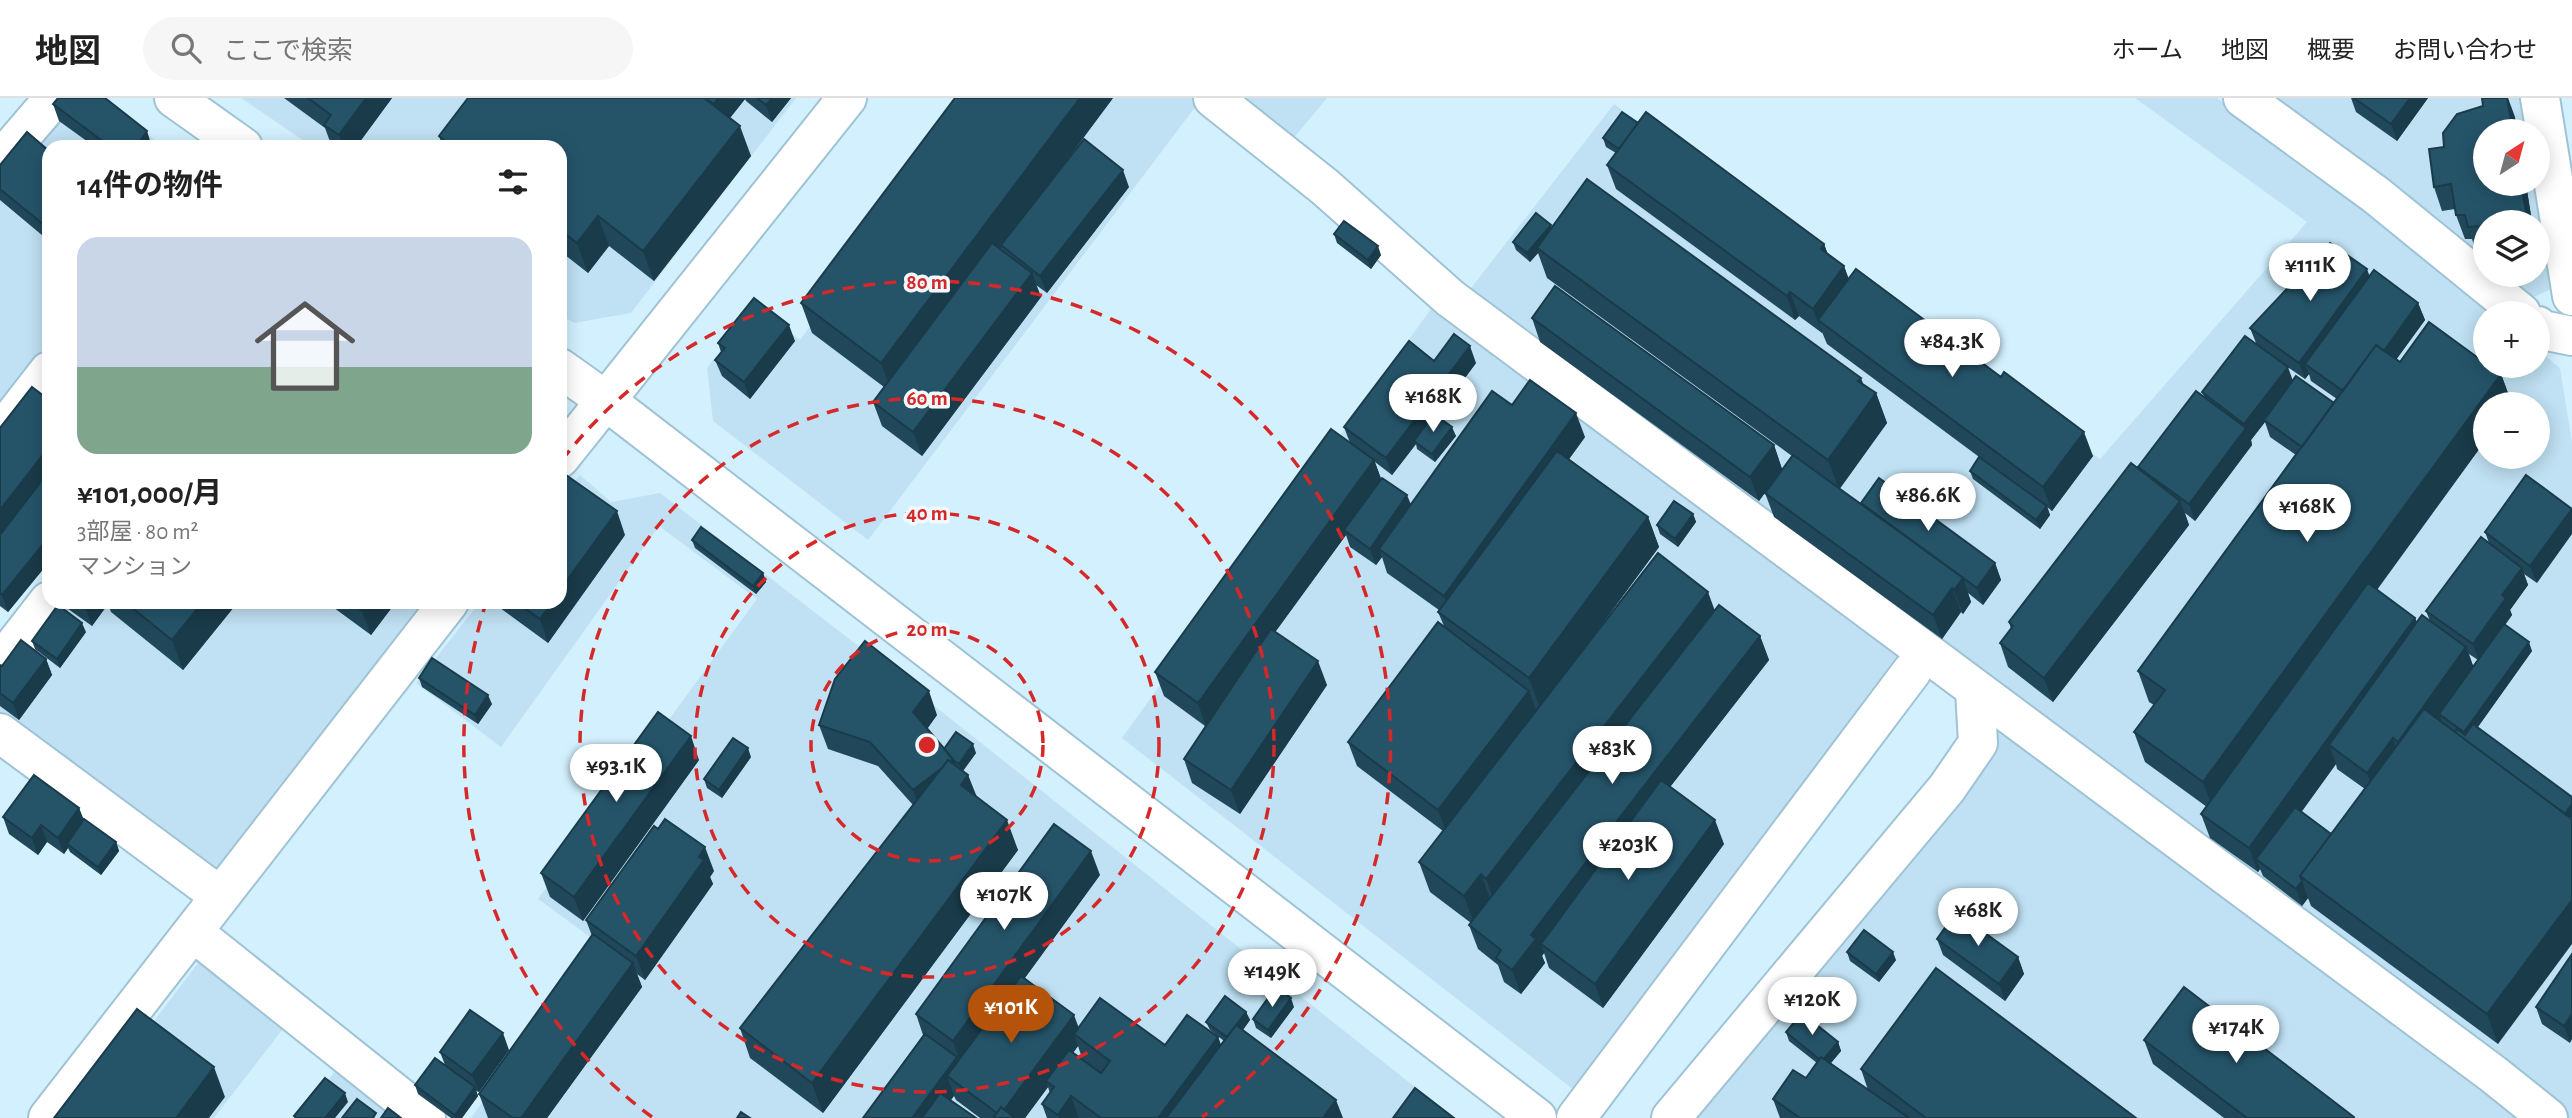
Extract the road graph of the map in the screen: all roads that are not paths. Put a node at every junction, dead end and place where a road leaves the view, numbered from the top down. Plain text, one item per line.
1 (54, 98) edge
2 (174, 98) edge
3 (847, 98) edge
4 (1213, 98) edge
5 (2243, 98) edge
6 (2540, 98) edge
7 (228, 140) edge
8 (0, 161) edge
9 (2572, 296) edge
10 (2506, 301) edge
11 (2550, 332) edge
12 (2572, 336) edge
13 (567, 373) edge
14 (42, 380) edge
15 (606, 400) junction
16 (0, 434) edge
17 (567, 449) edge
18 (43, 609) edge
19 (444, 609) edge
20 (0, 664) edge
21 (1912, 671) dead end
22 (1975, 690) junction
23 (0, 733) edge
24 (220, 896) junction
25 (193, 932) junction
26 (48, 1118) edge
27 (426, 1118) edge
28 (1537, 1118) edge
29 (1576, 1118) edge
30 (1671, 1118) edge
31 (2548, 1118) edge

1 - 8 street
2 - 7 street
3 - 15 street
4 - 22 street
5 - 10 street
6 - 9 street
11 - 12 street
13 - 15 street
14 - 16 street
15 - 17 street
15 - 28 street
18 - 20 street
19 - 24 street
21 - 29 street
22 - 30 street
22 - 31 street
23 - 24 street
24 - 25 street
25 - 26 street
25 - 27 street

